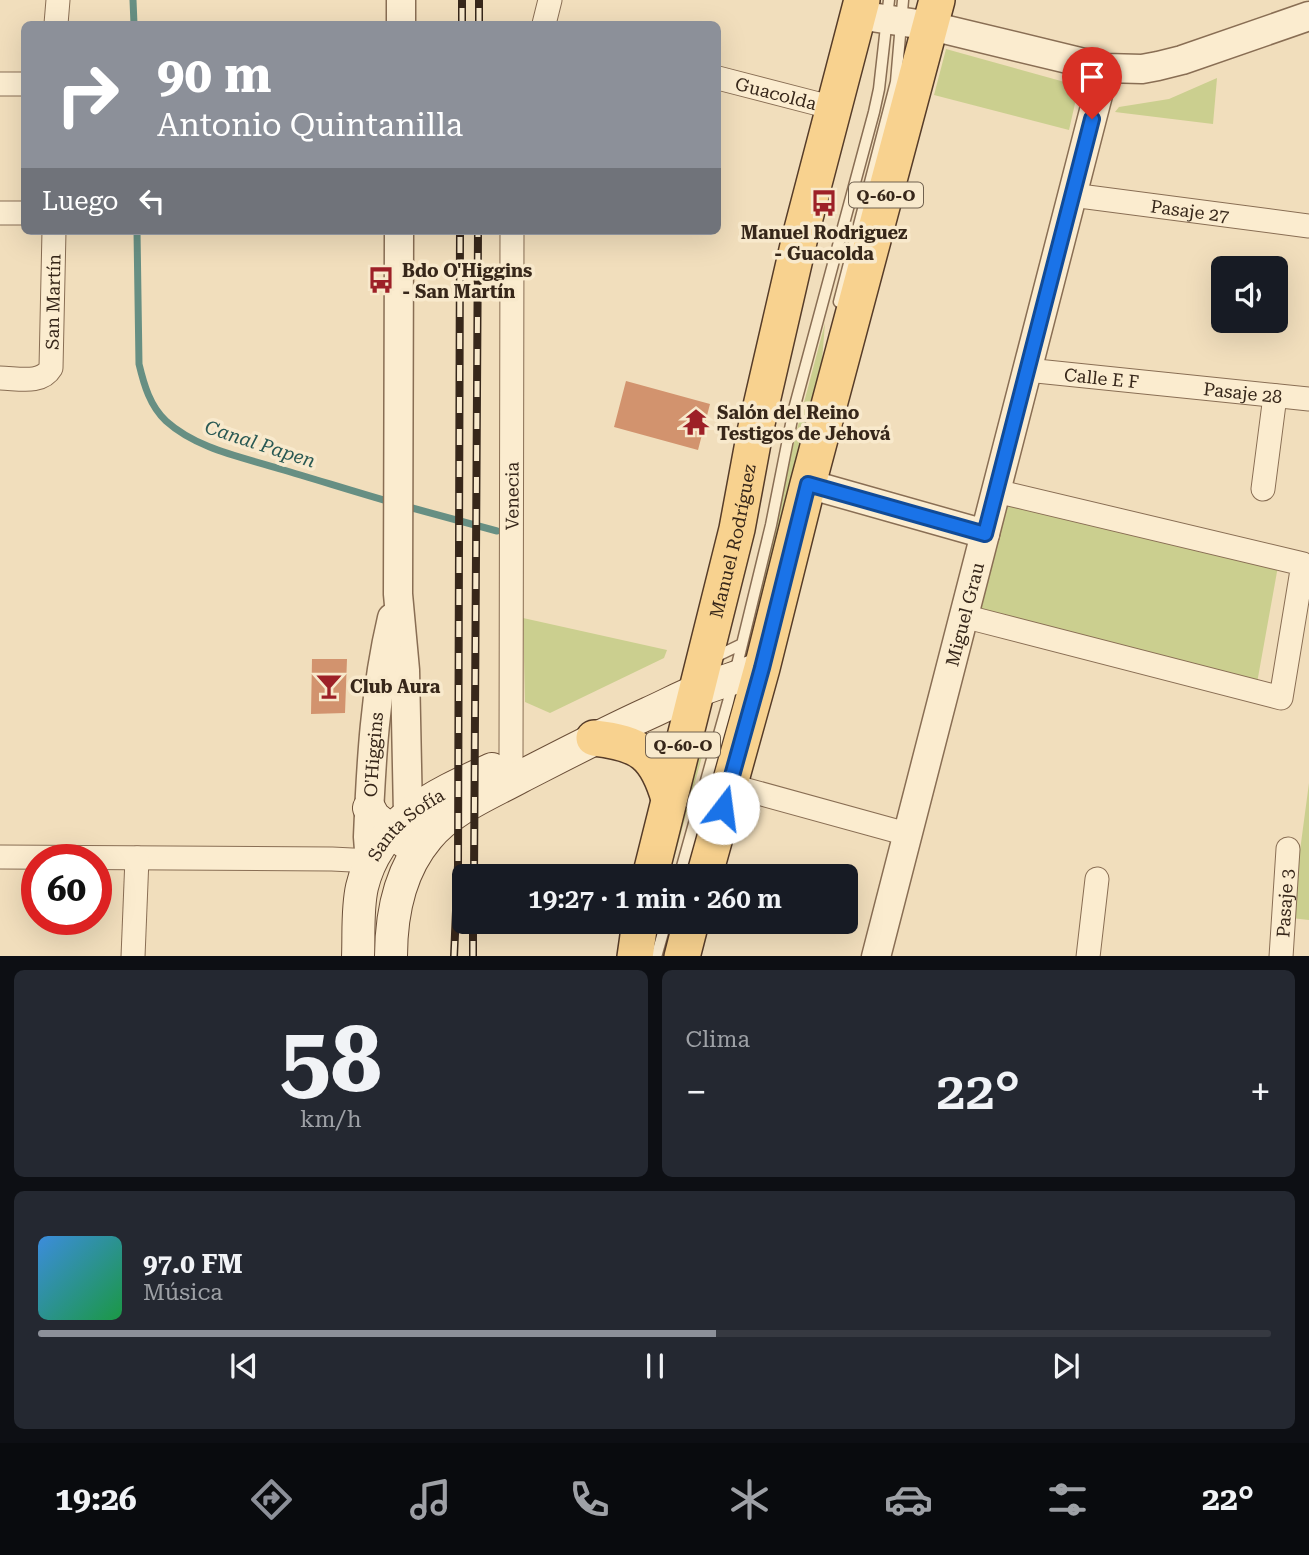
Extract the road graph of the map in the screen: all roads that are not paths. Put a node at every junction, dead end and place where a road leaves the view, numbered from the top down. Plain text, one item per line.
1 (58, 0) edge
2 (401, 0) edge
3 (550, 0) edge
4 (896, 10) edge
5 (1309, 16) edge
6 (56, 21) edge
7 (401, 21) edge
8 (545, 21) edge
9 (1105, 68) junction
10 (721, 79) edge
11 (0, 84) edge
12 (21, 84) edge
13 (834, 108) junction
14 (1072, 195) junction
15 (0, 213) edge
16 (21, 213) edge
17 (1309, 226) edge
18 (54, 235) edge
19 (400, 235) edge
20 (512, 235) edge
21 (838, 313) dead end
22 (1027, 370) junction
23 (0, 378) edge
24 (1176, 386) joint
25 (1275, 396) junction
26 (1309, 399) edge
27 (808, 484) junction
28 (1263, 489) dead end
29 (996, 491) junction
30 (985, 534) junction
31 (398, 594) junction
32 (963, 616) junction
33 (746, 664) junction
34 (700, 677) junction
35 (594, 738) junction
36 (510, 760) junction
37 (729, 785) junction
38 (669, 799) junction
39 (369, 808) junction
40 (399, 823) junction
41 (907, 834) junction
42 (1287, 849) dead end
43 (418, 851) junction
44 (0, 857) edge
45 (137, 858) junction
46 (372, 861) junction
47 (653, 864) edge
48 (683, 864) edge
49 (708, 864) edge
50 (1097, 879) dead end
51 (638, 934) edge
52 (663, 934) edge
53 (688, 934) edge
54 (132, 956) edge
55 (358, 956) edge
56 (391, 956) edge
57 (635, 956) edge
58 (656, 956) edge
59 (682, 956) edge
60 (876, 956) edge
61 (1088, 956) edge
62 (1281, 956) edge

1 - 6 street
2 - 7 street
3 - 8 street
4 - 9 street
4 - 13 main road, Manuel Rodríguez / Q-60-O
4 - 21 lane
4 - 27 main road, Q-60-O
4 - 33 lane
5 - 9 street
9 - 14 street, Miguel Grau
10 - 13 street, Guacolda
11 - 12 street
13 - 34 main road, Manuel Rodríguez / Q-60-O
14 - 17 street, Pasaje 27
14 - 22 street, Miguel Grau
15 - 16 street
18 - 23 street, San Martín
19 - 31 street, O'Higgins
20 - 36 street, Venecia
22 - 24 street, Calle E F
22 - 29 street, Miguel Grau
24 - 25 street, Pasaje 28
25 - 26 street, Pasaje 28
25 - 28 street
27 - 30 street
27 - 33 main road, Q-60-O
29 - 30 street, Miguel Grau
29 - 32 street
30 - 32 street, Miguel Grau
31 - 39 street, O'Higgins
31 - 40 street, O'Higgins
32 - 41 street, Miguel Grau
33 - 34 main road, Santa Sofía
33 - 37 main road, Q-60-O
33 - 48 lane
34 - 35 main road, Santa Sofía
34 - 36 main road, Santa Sofía
34 - 38 main road, Manuel Rodríguez / Q-60-O
35 - 38 main road
35 - 43 main road, Santa Sofía
36 - 40 main road, Santa Sofía
37 - 41 street
37 - 49 main road, Q-60-O
38 - 47 main road, Manuel Rodríguez / Q-60-O
39 - 40 main road
39 - 46 street, O'Higgins
40 - 43 main road
40 - 46 main road, Santa Sofía
41 - 60 street, Miguel Grau
42 - 62 street, Pasaje 3
43 - 56 main road
44 - 45 street, Santa Sofía
45 - 46 street, Santa Sofía
45 - 54 street
46 - 55 main road, O'Higgins
50 - 61 street
51 - 57 main road
52 - 58 lane
53 - 59 main road

